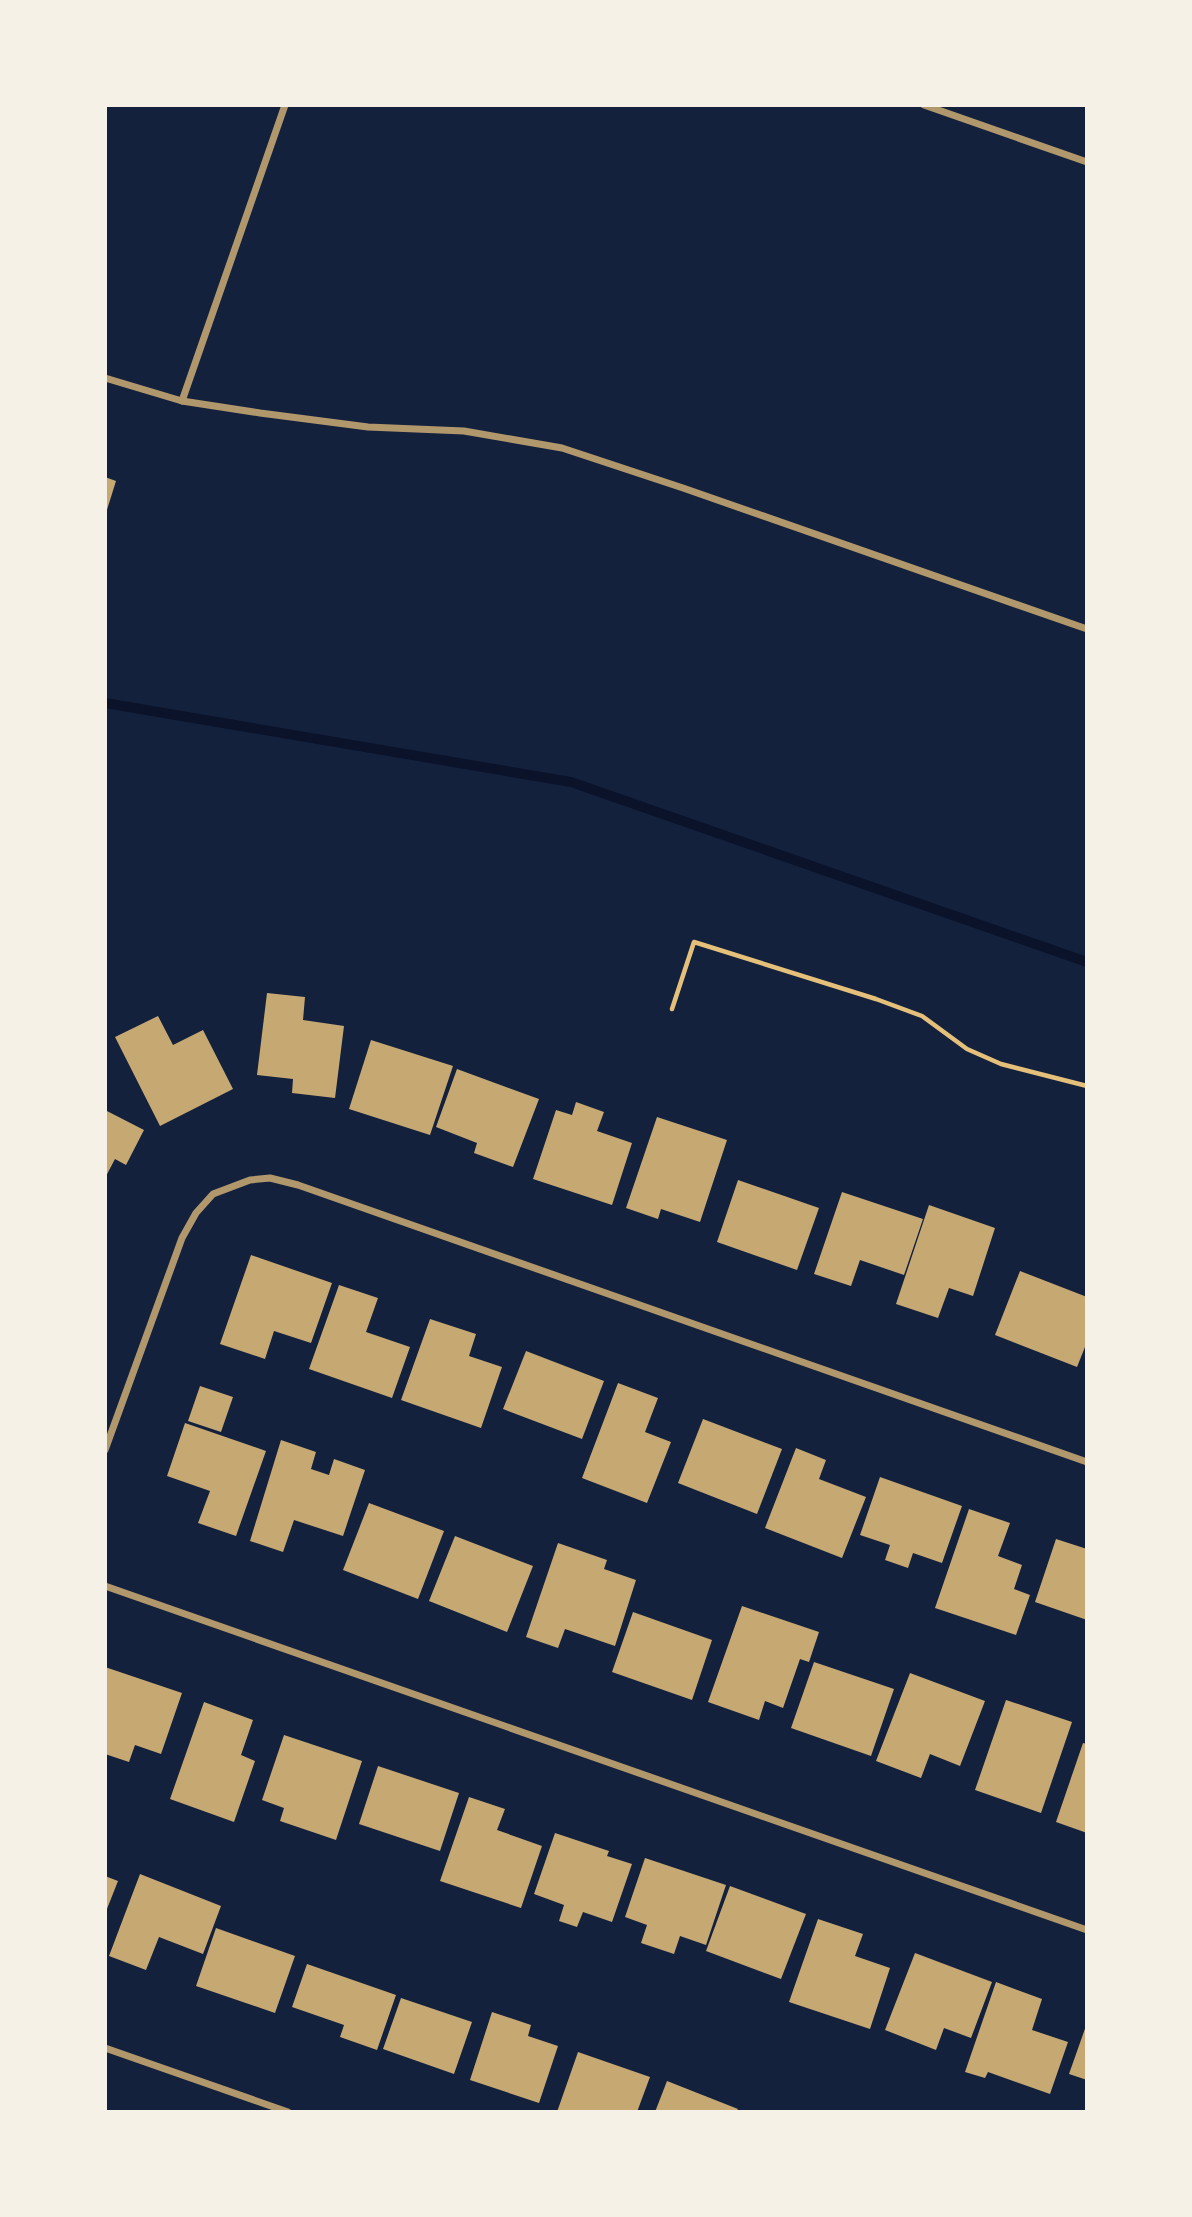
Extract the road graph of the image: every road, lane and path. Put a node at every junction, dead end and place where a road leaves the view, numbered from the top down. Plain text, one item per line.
1 (285, 105) edge
2 (924, 105) edge
3 (1087, 162) edge
4 (105, 378) edge
5 (182, 401) junction
6 (1087, 629) edge
7 (672, 1009) dead end
8 (1087, 1086) edge
9 (105, 1450) edge
10 (1087, 1462) edge
11 (105, 1586) edge
12 (1087, 1930) edge
13 (105, 2048) edge
14 (288, 2112) edge

1 - 5 street
2 - 3 street
4 - 5 street
5 - 6 street
7 - 8 path
9 - 10 street
11 - 12 street
13 - 14 street

